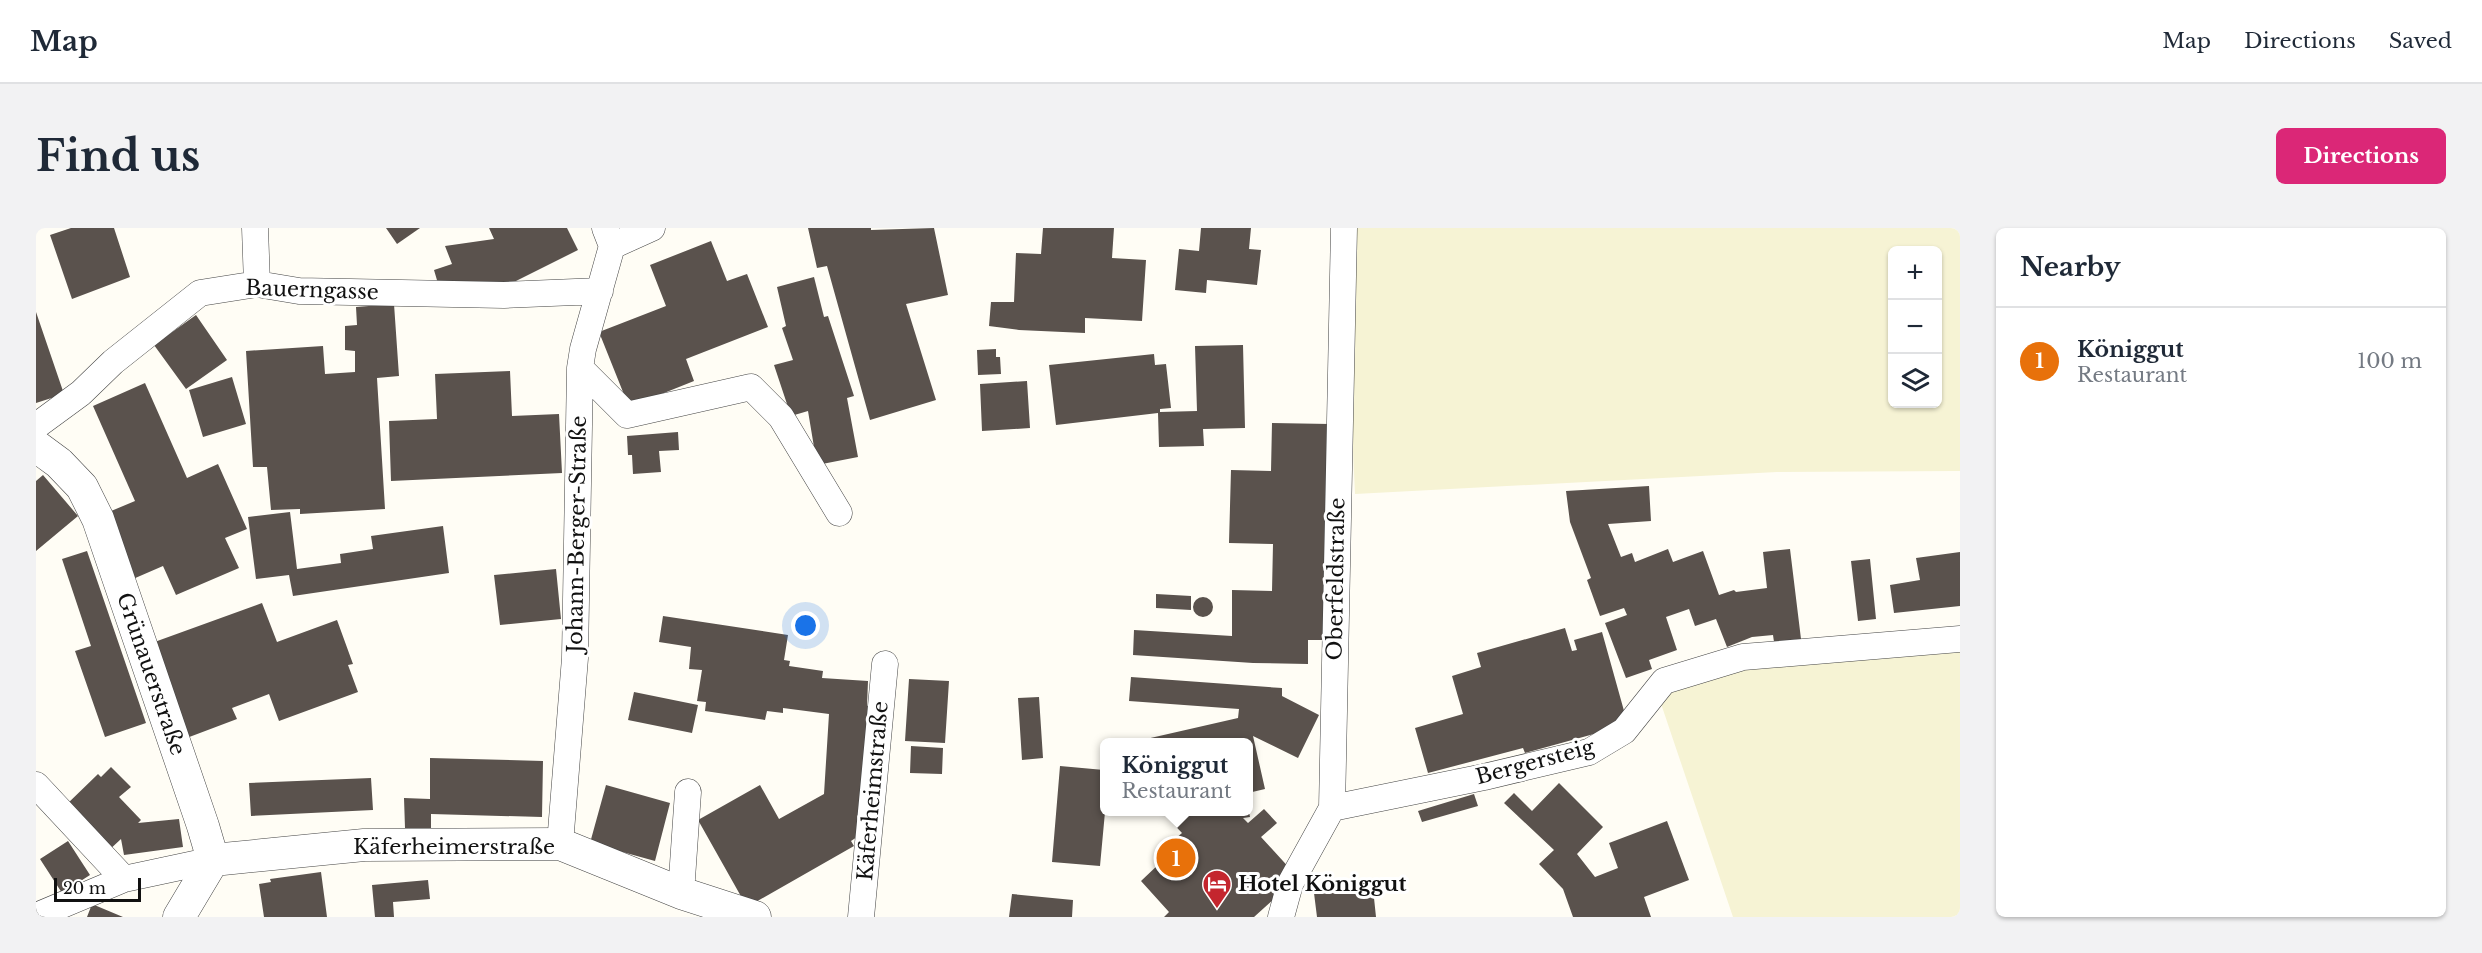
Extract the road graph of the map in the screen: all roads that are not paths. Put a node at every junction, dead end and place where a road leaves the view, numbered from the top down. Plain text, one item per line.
1 (255, 228) edge
2 (652, 228) edge
3 (1344, 228) edge
4 (608, 237) edge
5 (257, 284) junction
6 (600, 291) junction
7 (580, 368) junction
8 (36, 426) edge
9 (36, 446) edge
10 (839, 513) dead end
11 (1960, 639) edge
12 (885, 664) dead end
13 (36, 785) edge
14 (688, 792) dead end
15 (1332, 808) junction
16 (560, 844) junction
17 (213, 860) junction
18 (124, 879) junction
19 (681, 893) junction
20 (36, 916) edge
21 (179, 917) edge
22 (755, 917) edge
23 (861, 917) edge
24 (1281, 917) edge

1 - 5 street
2 - 4 street
3 - 15 street, Oberfeldstraße
4 - 6 street, Johann-Berger-Straße
5 - 6 street, Bauerngasse
5 - 8 street, Bauerngasse
6 - 7 street, Johann-Berger-Straße
7 - 10 street
7 - 16 street, Johann-Berger-Straße
9 - 17 street, Grünauerstraße
11 - 15 street, Bergersteig
12 - 23 street, Käferheimstraße
13 - 18 street
14 - 19 street
15 - 24 street, Oberfeldstraße
16 - 17 street, Käferheimerstraße
16 - 19 street, Käferheimerstraße
17 - 18 street
17 - 21 street
18 - 20 street
19 - 22 street, Käferheimerstraße

